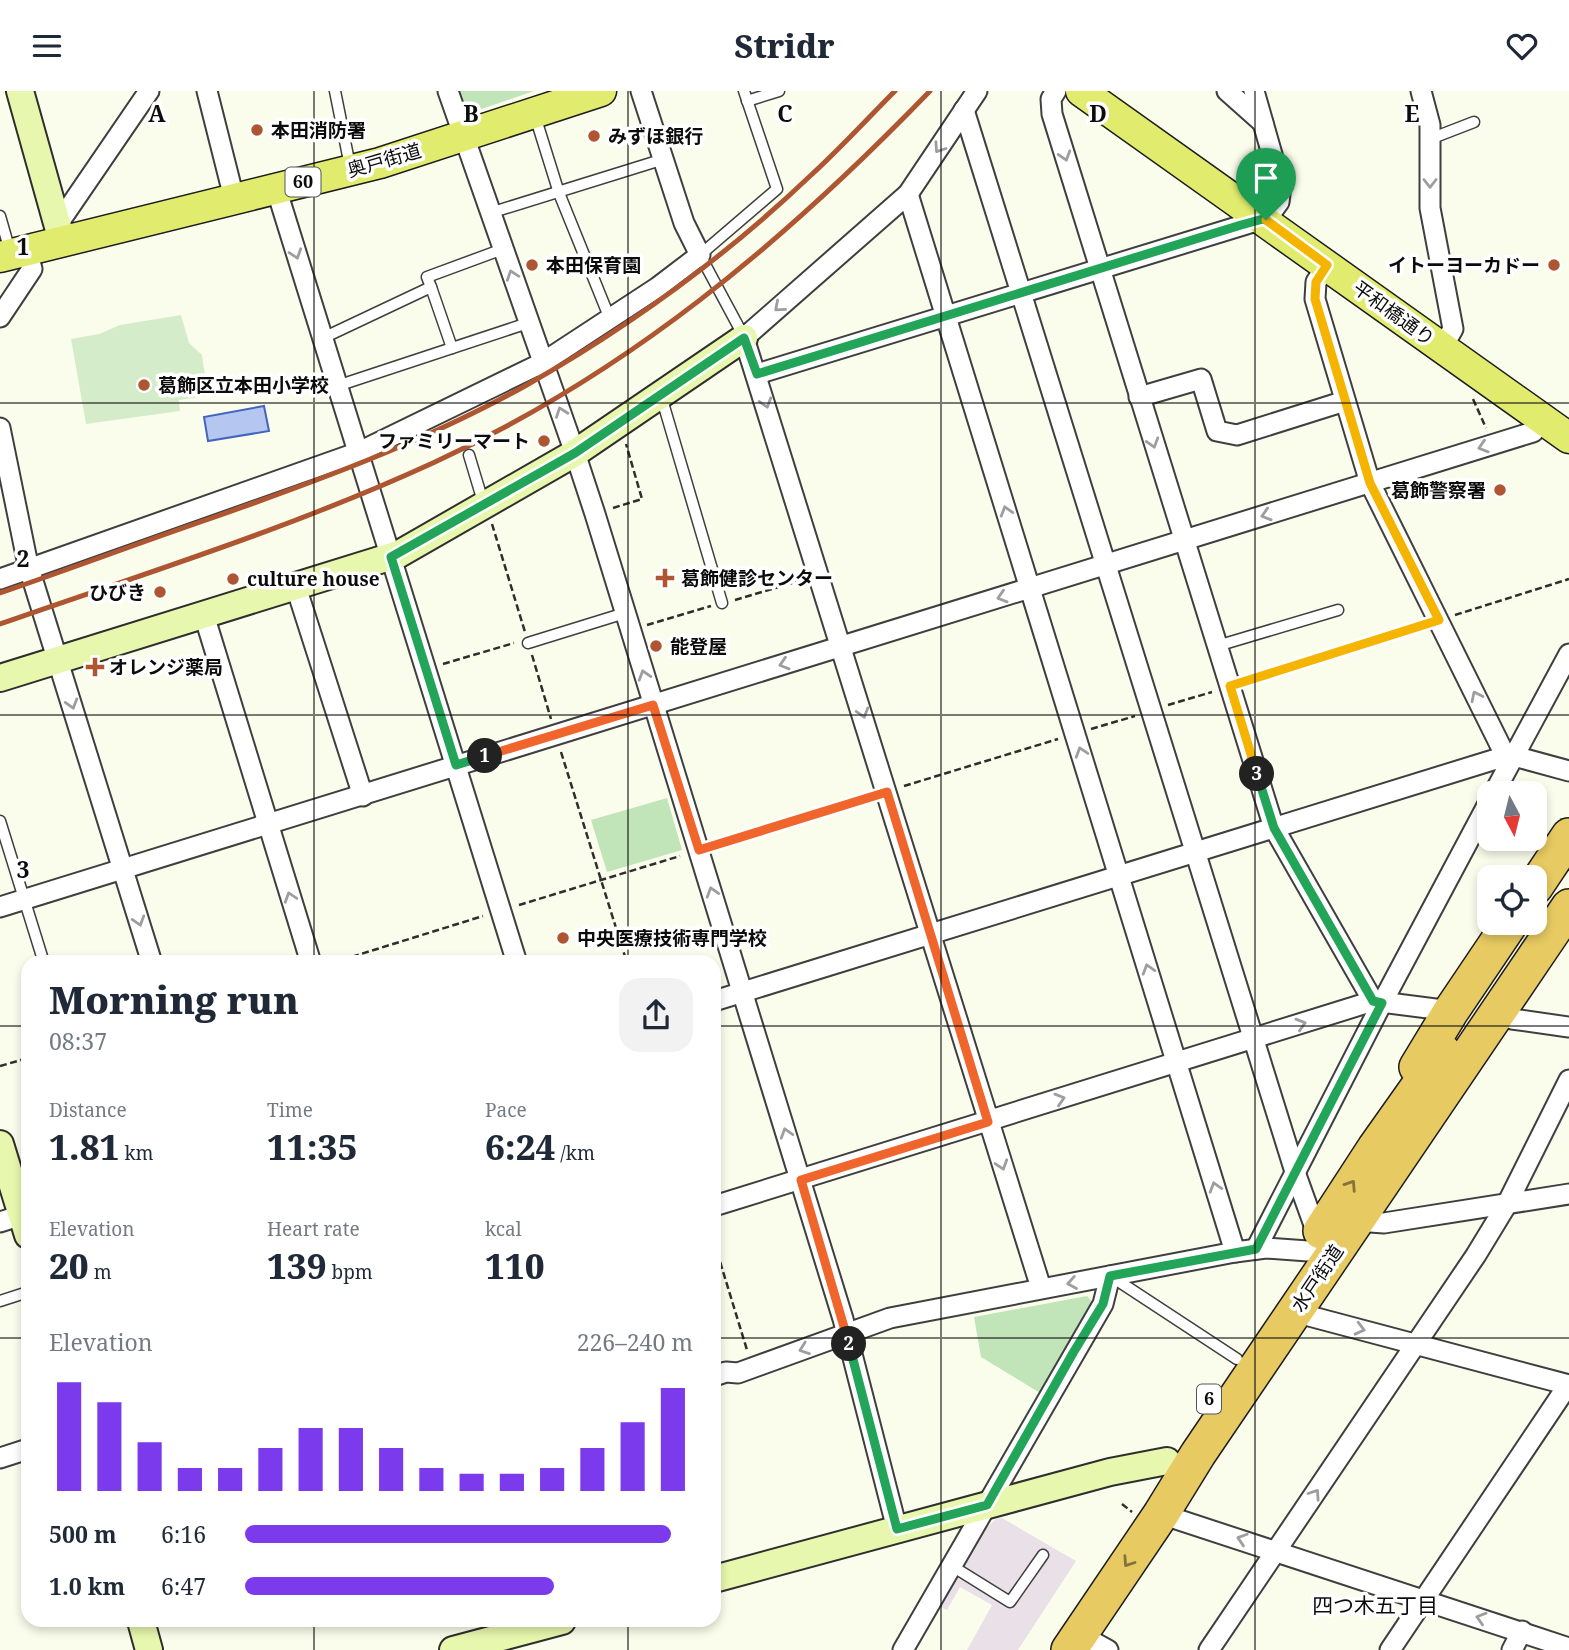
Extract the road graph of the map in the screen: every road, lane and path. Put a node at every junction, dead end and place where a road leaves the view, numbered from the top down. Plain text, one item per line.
1 (20, 91) edge
2 (149, 91) edge
3 (207, 91) edge
4 (335, 91) edge
5 (448, 91) edge
6 (601, 91) edge
7 (641, 91) edge
8 (779, 91) edge
9 (977, 91) edge
10 (1056, 91) edge
11 (1081, 91) edge
12 (1227, 91) edge
13 (1254, 91) edge
14 (1425, 92) edge
15 (745, 96) edge
16 (964, 110) junction
17 (534, 113) junction
18 (1474, 122) dead end
19 (1264, 124) junction
20 (463, 136) junction
21 (1430, 139) junction
22 (664, 159) junction
23 (351, 170) junction
24 (276, 188) junction
25 (559, 193) junction
26 (908, 194) junction
27 (234, 198) junction
28 (490, 213) junction
29 (0, 216) edge
30 (1265, 220) junction
31 (60, 233) junction
32 (503, 249) junction
33 (12, 254) edge
34 (700, 254) junction
35 (1327, 265) junction
36 (1100, 269) junction
37 (431, 287) junction
38 (1020, 293) junction
39 (945, 316) junction
40 (0, 317) edge
41 (610, 319) junction
42 (528, 323) junction
43 (323, 338) junction
44 (744, 338) junction
45 (452, 348) junction
46 (1442, 348) junction
47 (542, 363) junction
48 (757, 374) junction
49 (1481, 376) junction
50 (338, 386) junction
51 (661, 395) junction
52 (1139, 397) junction
53 (1345, 401) junction
54 (1544, 420) junction
55 (620, 424) junction
56 (0, 428) edge
57 (1569, 438) edge
58 (1493, 444) junction
59 (359, 452) junction
60 (575, 453) junction
61 (469, 455) dead end
62 (1370, 483) junction
63 (484, 506) junction
64 (595, 514) junction
65 (1183, 541) junction
66 (391, 557) junction
67 (1106, 564) junction
68 (29, 569) junction
69 (0, 579) edge
70 (1569, 579) edge
71 (296, 587) junction
72 (1030, 588) junction
73 (722, 603) dead end
74 (1338, 610) dead end
75 (625, 613) junction
76 (204, 615) junction
77 (1439, 620) junction
78 (514, 643) dead end
79 (528, 643) dead end
80 (842, 646) junction
81 (1217, 646) junction
82 (1569, 654) edge
83 (58, 660) junction
84 (426, 669) junction
85 (0, 678) edge
86 (1230, 686) junction
87 (653, 705) junction
88 (1151, 711) junction
89 (1075, 734) junction
90 (1510, 756) junction
91 (456, 765) junction
92 (1569, 771) edge
93 (1499, 781) edge
94 (887, 792) junction
95 (363, 796) junction
96 (0, 821) edge
97 (267, 823) junction
98 (1477, 824) edge
99 (1274, 828) junction
100 (1569, 836) edge
101 (699, 850) junction
102 (1195, 852) junction
103 (123, 868) junction
104 (1547, 869) edge
105 (1569, 870) edge
106 (1120, 875) junction
107 (25, 899) junction
108 (1547, 902) edge
109 (0, 907) edge
110 (1569, 907) edge
111 (501, 911) junction
112 (930, 933) junction
113 (1507, 935) edge
114 (1526, 935) edge
115 (1569, 935) edge
116 (42, 955) edge
117 (150, 955) edge
118 (308, 955) edge
119 (358, 955) edge
120 (515, 955) edge
121 (742, 992) junction
122 (721, 999) edge
123 (1378, 1002) junction
124 (1481, 1017) junction
125 (1569, 1027) edge
126 (1254, 1038) junction
127 (21, 1060) edge
128 (1177, 1062) junction
129 (0, 1066) edge
130 (1569, 1080) edge
131 (988, 1122) junction
132 (0, 1144) edge
133 (1387, 1154) junction
134 (1296, 1175) junction
135 (801, 1180) junction
136 (1569, 1194) edge
137 (721, 1204) edge
138 (1507, 1204) junction
139 (19, 1221) edge
140 (1356, 1221) junction
141 (1313, 1244) junction
142 (1256, 1249) junction
143 (1235, 1252) junction
144 (721, 1265) edge
145 (1110, 1276) junction
146 (1041, 1288) junction
147 (21, 1294) edge
148 (0, 1301) edge
149 (1294, 1312) junction
150 (846, 1333) junction
151 (1417, 1343) junction
152 (1237, 1359) junction
153 (721, 1373) edge
154 (721, 1374) edge
155 (1569, 1385) edge
156 (21, 1451) edge
157 (0, 1458) edge
158 (1170, 1481) junction
159 (987, 1505) junction
160 (897, 1529) junction
161 (1276, 1551) junction
162 (1042, 1555) dead end
163 (952, 1566) junction
164 (721, 1577) edge
165 (1423, 1600) junction
166 (143, 1627) edge
167 (548, 1627) edge
168 (1522, 1631) junction
169 (510, 1643) edge
170 (1085, 1645) edge
171 (1569, 1647) edge
172 (149, 1650) edge
173 (453, 1650) edge
174 (903, 1650) edge
175 (1042, 1650) edge
176 (1209, 1650) edge
177 (1390, 1650) edge
178 (1513, 1650) edge

1 - 31 street
2 - 31 street
3 - 27 street
4 - 23 lane
5 - 20 street
6 - 17 main road, 奥戸街道 / 60
7 - 22 street
8 - 15 lane
9 - 16 street
10 -> 36 street
11 - 30 main road, 平和橋通り
12 - 19 street
13 - 19 street
14 - 21 street
15 - 34 lane
16 -> 26 street
16 - 38 street
17 - 20 main road, 奥戸街道 / 60
17 - 25 lane
18 - 21 lane
19 - 30 street
20 - 23 main road, 奥戸街道 / 60
20 - 28 street
21 -> 46 street
22 - 25 lane
22 - 34 street
23 - 24 main road, 奥戸街道 / 60
24 - 27 main road, 奥戸街道 / 60
24 -> 43 street
25 - 28 lane
25 - 41 lane
26 - 39 street
26 -> 44 street
27 - 31 main road, 奥戸街道 / 60
28 - 32 street
29 - 33 lane
30 - 35 main road, 平和橋通り
30 - 36 street
31 - 33 main road, 奥戸街道 / 60
32 - 37 lane
42 -> 32 street
33 - 40 street
34 - 41 street
34 - 44 lane
35 - 46 main road, 平和橋通り
35 - 53 street
36 - 38 street
36 - 52 street
37 - 43 lane
37 - 45 lane
38 - 39 street
38 - 67 street
39 - 48 street
72 -> 39 street
41 - 47 street
42 - 45 lane
42 - 47 street
43 - 50 street
44 - 48 street
44 - 51 street
45 - 50 lane
46 - 49 main road, 平和橋通り
47 - 59 street
60 -> 47 street
48 -> 80 street
49 - 54 main road, 平和橋通り
49 - 58 path
50 - 59 street
51 - 55 street
51 - 73 lane
52 - 53 street
52 -> 65 street
53 - 62 street
54 - 57 main road, 平和橋通り
54 - 58 street
55 - 60 street
55 - 64 path
56 - 68 street
58 -> 62 street
59 - 66 street
59 - 68 street
60 - 63 street
60 - 64 street
61 - 63 lane
62 -> 65 street
62 - 77 street
63 - 66 street
64 - 75 street
65 - 67 street
65 - 81 street
66 - 71 street
66 - 84 street
67 - 72 street
67 - 88 street
68 - 69 street
68 - 83 street
70 - 77 path
71 - 76 street
71 - 95 street
72 -> 80 street
72 - 89 street
74 - 81 lane
75 - 79 lane
87 -> 75 street
76 - 83 street
76 - 97 street
77 - 86 path
90 -> 77 street
78 - 84 path
80 -> 87 street
80 -> 94 street
81 - 86 street
82 - 90 street
83 - 85 street
83 -> 103 street
84 - 91 street
86 - 88 path
86 - 99 street
87 - 91 street
87 - 101 street
88 - 89 path
88 - 102 street
89 - 94 path
106 -> 89 street
90 - 92 street
90 - 93 street
90 - 99 street
91 - 95 street
91 - 111 street
94 - 101 path
94 - 112 street
95 - 97 street
96 - 107 lane
97 - 103 street
118 -> 97 street
98 - 123 street
99 - 102 street
99 - 123 street
100 - 104 highway
101 - 111 path
121 -> 101 street
102 - 106 street
102 - 126 street
103 - 107 street
103 -> 117 street
105 - 108 highway
106 - 112 street
128 -> 106 street
107 - 109 street
107 - 116 lane
110 - 124 highway
111 - 119 path
111 - 120 street
112 - 121 street
112 - 131 street
113 - 124 highway
114 - 124 highway
115 - 124 highway
121 - 122 street
135 -> 121 street
123 - 124 street
126 -> 123 street
123 - 134 street
124 - 125 street
124 - 133 highway
124 - 133 highway
126 - 128 street
126 - 134 street
127 - 129 path
131 -> 128 street
143 -> 128 street
130 - 138 street
131 - 135 street
131 -> 146 street
132 - 139 street
133 - 140 highway, 水戸街道 / 6
141 -> 133 highway, 水戸街道 / 6
134 - 141 street
134 - 142 street
135 - 137 street
135 - 150 street
136 - 138 street
138 - 140 street
138 - 151 street
140 - 149 highway, 水戸街道 / 6
141 - 142 street
141 - 152 highway, 水戸街道 / 6
142 - 143 street
143 - 145 street
144 - 153 path
145 -> 146 street
145 - 152 lane
145 - 159 street
146 - 150 street
147 - 148 lane
149 -> 151 street
149 - 158 highway, 水戸街道 / 6
150 -> 154 street
150 - 160 street
151 - 155 street
161 -> 151 street
152 - 158 highway, 水戸街道 / 6
155 - 165 street
156 - 157 street
158 - 159 street
161 -> 158 street
158 -> 170 highway, 水戸街道 / 6
158 - 175 highway, 水戸街道 / 6
159 - 160 street
159 - 163 street
160 - 164 street
161 - 165 street
161 - 176 street
162 - 163 lane
163 - 174 street
168 -> 165 street
165 - 177 street
166 - 172 street
167 - 169 street
168 - 171 street
168 - 178 street
169 - 173 street

